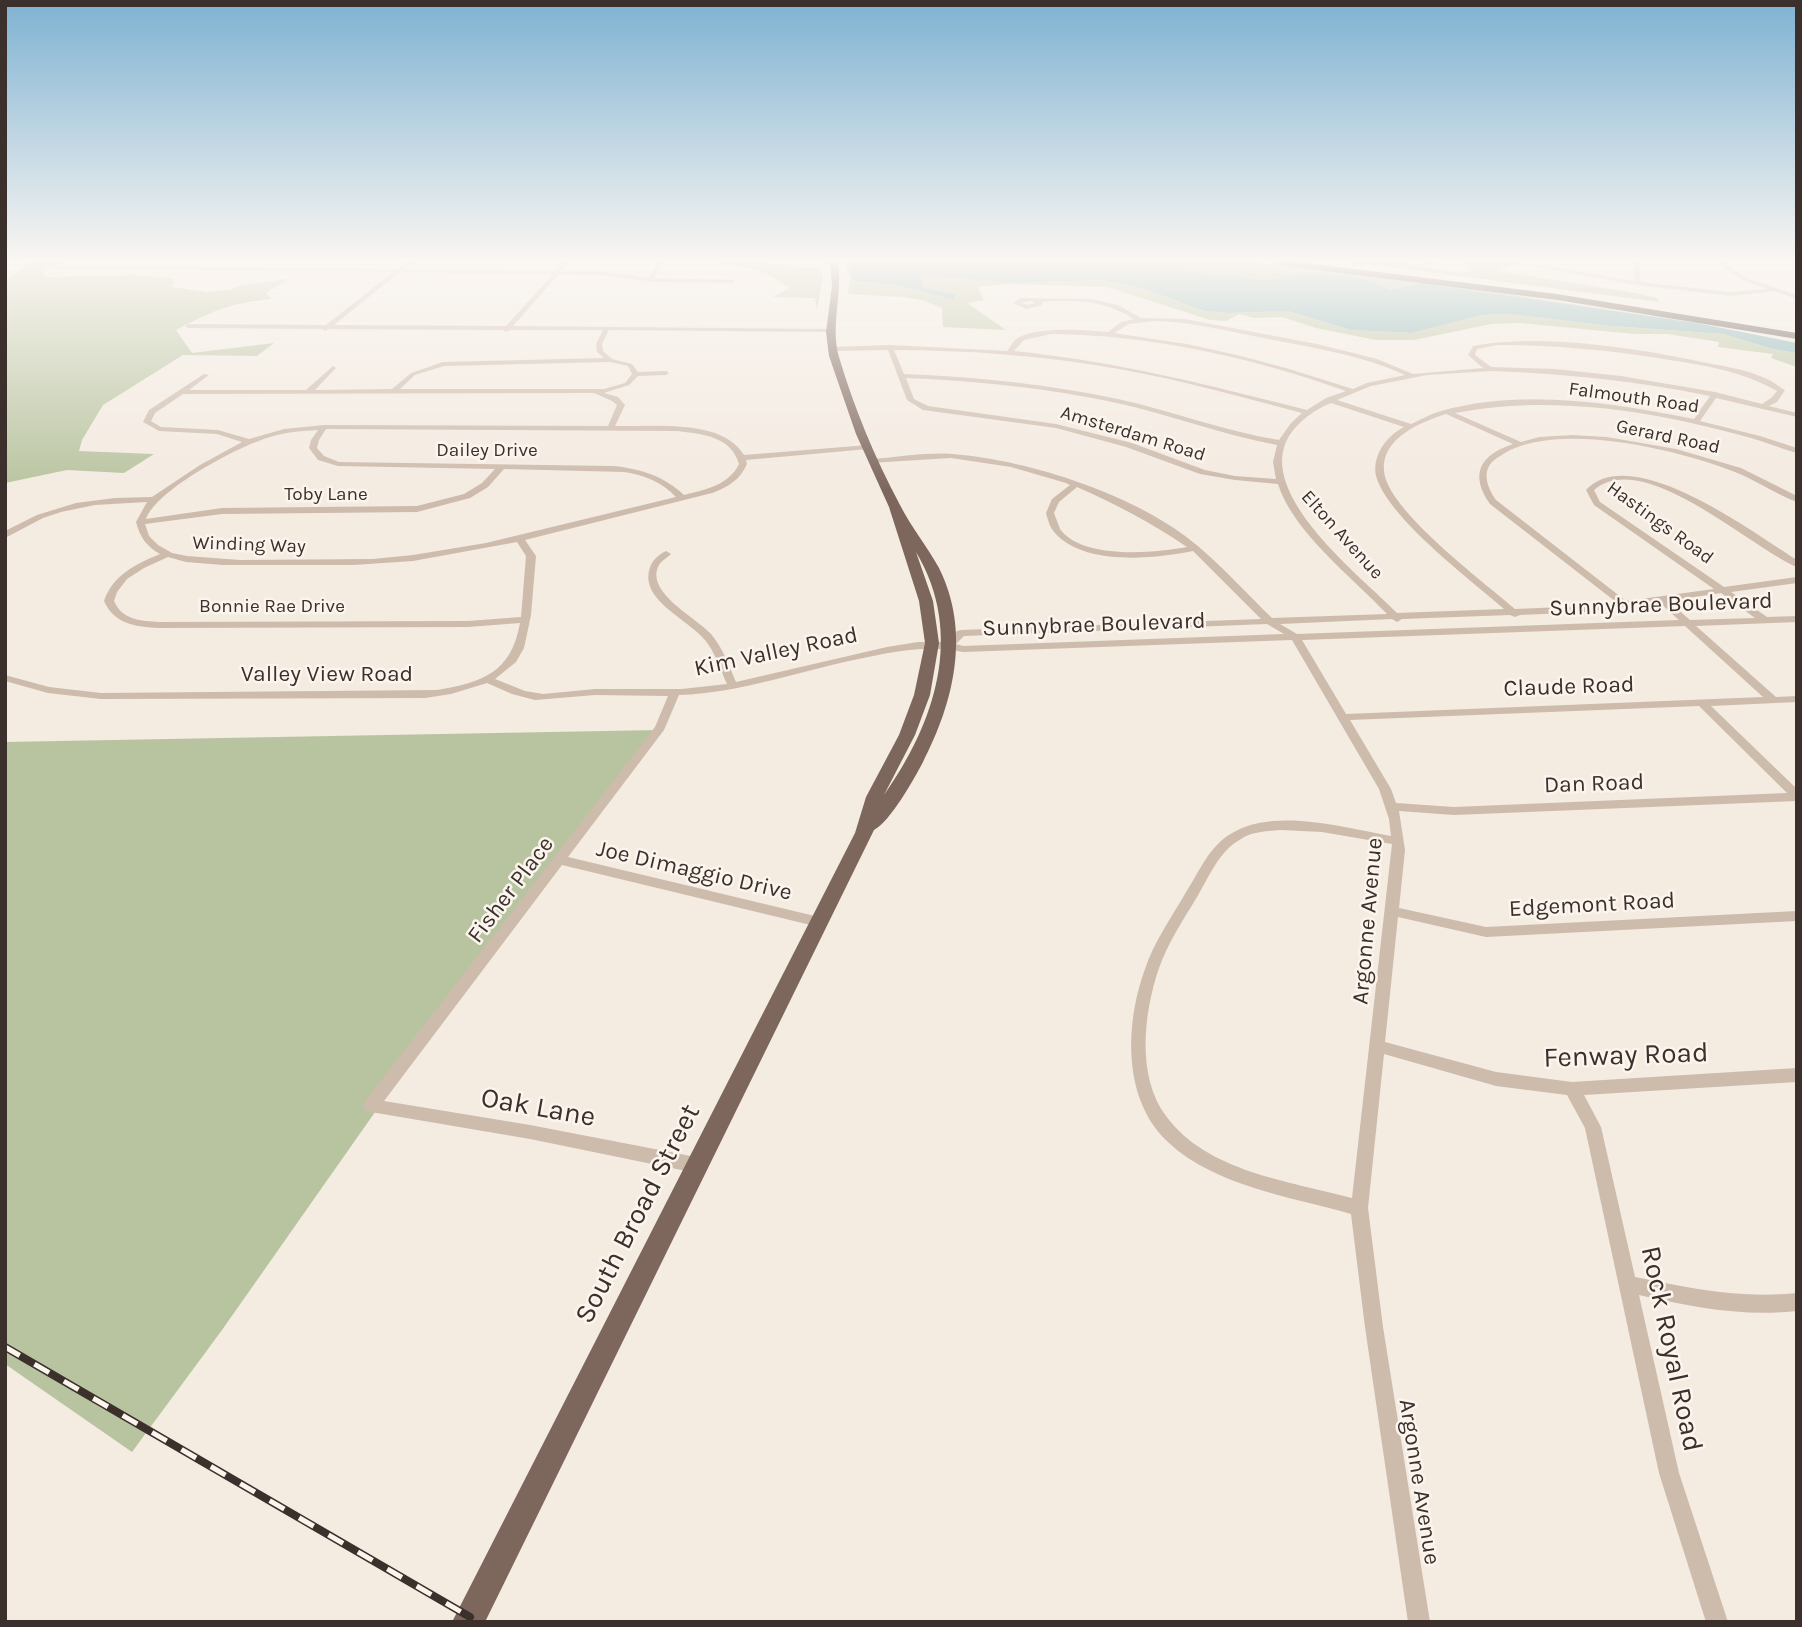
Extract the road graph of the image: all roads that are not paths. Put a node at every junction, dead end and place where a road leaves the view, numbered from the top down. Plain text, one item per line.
1 (603, 338) edge
2 (831, 338) edge
3 (1026, 338) edge
4 (1125, 338) edge
5 (1272, 338) edge
6 (890, 347) junction
7 (832, 349) junction
8 (1010, 352) junction
9 (610, 360) junction
10 (333, 368) dead end
11 (1490, 370) junction
12 (666, 373) dead end
13 (636, 374) junction
14 (206, 375) dead end
15 (902, 376) junction
16 (1412, 376) junction
17 (1352, 390) junction
18 (179, 392) junction
19 (308, 392) junction
20 (393, 392) junction
21 (593, 393) junction
22 (1715, 394) junction
23 (1328, 400) junction
24 (1763, 406) junction
25 (1307, 412) junction
26 (1447, 412) junction
27 (1797, 415) edge
28 (1696, 421) junction
29 (324, 426) junction
30 (1410, 426) junction
31 (611, 428) junction
32 (247, 441) junction
33 (1281, 443) junction
34 (1520, 444) junction
35 (1797, 451) edge
36 (871, 454) junction
37 (742, 458) junction
38 (500, 467) junction
39 (1280, 482) junction
40 (1076, 484) junction
41 (682, 498) junction
42 (154, 499) junction
43 (1797, 500) edge
44 (895, 507) junction
45 (140, 523) junction
46 (5, 535) edge
47 (518, 537) junction
48 (1195, 548) junction
49 (167, 554) junction
50 (666, 554) dead end
51 (1797, 564) edge
52 (1797, 580) edge
53 (1723, 590) junction
54 (1661, 599) junction
55 (1622, 603) junction
56 (1513, 612) junction
57 (1394, 617) junction
58 (1797, 619) edge
59 (523, 620) junction
60 (1765, 620) junction
61 (1269, 621) junction
62 (1687, 623) junction
63 (1530, 629) junction
64 (1408, 633) junction
65 (1295, 637) junction
66 (932, 643) junction
67 (952, 643) junction
68 (5, 678) edge
69 (486, 679) junction
70 (733, 686) junction
71 (674, 694) junction
72 (1797, 699) edge
73 (1773, 700) junction
74 (1702, 703) junction
75 (1343, 717) junction
76 (930, 732) junction
77 (907, 735) junction
78 (898, 753) junction
79 (918, 757) junction
80 (1797, 796) edge
81 (1392, 807) junction
82 (864, 833) junction
83 (1398, 841) junction
84 (561, 860) junction
85 (1392, 911) junction
86 (1797, 916) edge
87 (818, 922) junction
88 (1377, 1045) junction
89 (1797, 1075) edge
90 (1572, 1089) junction
91 (371, 1106) joint
92 (696, 1165) junction
93 (1359, 1208) junction
94 (1628, 1284) junction
95 (1797, 1302) edge
96 (468, 1622) edge
97 (1419, 1622) edge
98 (1717, 1622) edge

1 - 9 street
2 - 7 main road, South Broad Street
3 - 8 street
4 - 17 street
5 - 16 street
6 - 7 street
6 - 8 street
6 - 15 street, Amsterdam Road
7 - 36 main road, South Broad Street
8 - 25 street
9 - 13 street
9 - 20 street
10 - 19 street
11 - 16 street
11 - 22 street
11 - 24 street
12 - 13 street
13 - 21 street
14 - 18 street
15 - 33 street
15 - 39 street, Amsterdam Road
16 - 17 street
17 - 23 street
18 - 19 street
18 - 32 street
19 - 20 street
20 - 21 street
21 - 31 street
22 - 24 street
22 - 28 street
23 - 25 street
23 - 30 street
24 - 27 street
25 - 33 street
26 - 28 street, Falmouth Road
26 - 30 street, Falmouth Road
26 - 34 street
28 - 35 street, Falmouth Road
29 - 31 street
29 - 32 street
29 - 38 street, Dailey Drive
30 - 56 street, Falmouth Road
31 - 37 street
32 - 42 street
33 - 39 street, Elton Avenue
34 - 43 street, Gerard Road
34 - 55 street, Gerard Road
36 - 37 street
36 - 40 street, Argonne Avenue
36 - 44 main road, South Broad Street
37 - 41 street, Winding Way
38 - 41 street, Dailey Drive
38 - 45 street, Toby Lane
39 - 57 street, Elton Avenue
40 - 48 street, Argonne Avenue
40 - 48 street
41 - 47 street, Winding Way
42 - 45 street
42 - 46 street
44 - 66 main road, South Broad Street
44 - 67 main road, South Broad Street
45 - 49 street, Winding Way
47 - 49 street, Winding Way
47 - 59 street, Valley View Road
48 - 61 street, Argonne Avenue
49 - 59 street, Bonnie Rae Drive
50 - 70 street
51 - 53 street, Hastings Road
52 - 53 street, Sunnybrae Boulevard
53 - 54 street, Sunnybrae Boulevard
53 - 60 street, Hastings Road
54 - 55 street, Sunnybrae Boulevard
54 - 62 street
55 - 56 street, Sunnybrae Boulevard
56 - 57 street, Sunnybrae Boulevard
56 - 63 street, Falmouth Road
57 - 61 street, Sunnybrae Boulevard
57 - 64 street, Elton Avenue
58 - 60 street, Sunnybrae Boulevard
59 - 69 street, Valley View Road
60 - 62 street, Sunnybrae Boulevard
61 - 65 street, Argonne Avenue
61 - 67 street, Sunnybrae Boulevard
62 - 63 street, Sunnybrae Boulevard
62 - 73 street
63 - 64 street, Sunnybrae Boulevard
64 - 65 street, Sunnybrae Boulevard
65 - 67 street, Sunnybrae Boulevard
65 - 75 street, Argonne Avenue
66 - 67 street, Kim Valley Road
66 - 70 street, Kim Valley Road
66 - 77 main road, South Broad Street
67 - 76 main road, South Broad Street
68 - 69 street, Valley View Road
69 - 71 street, Kim Valley Road
70 - 71 street, Kim Valley Road
71 - 84 street, Fisher Place
72 - 73 street, Claude Road
73 - 74 street, Claude Road
74 - 75 street, Claude Road
74 - 80 street
75 - 81 street, Argonne Avenue
76 - 77 main road
76 - 79 main road, South Broad Street
77 - 78 main road, South Broad Street
78 - 79 main road
78 - 82 main road, South Broad Street
79 - 82 main road, South Broad Street
80 - 81 street, Dan Road
81 - 83 street, Argonne Avenue
82 - 87 main road, South Broad Street
83 - 85 street, Argonne Avenue
83 - 93 street
84 - 87 street, Joe Dimaggio Drive
84 - 91 street, Fisher Place
85 - 86 street, Edgemont Road
85 - 88 street, Argonne Avenue
87 - 92 main road, South Broad Street
88 - 90 street, Fenway Road
88 - 93 street, Argonne Avenue
89 - 90 street, Fenway Road
90 - 94 street, Rock Royal Road
91 - 92 street, Oak Lane
92 - 96 main road, South Broad Street
93 - 97 street, Argonne Avenue
94 - 95 street
94 - 98 street, Rock Royal Road

